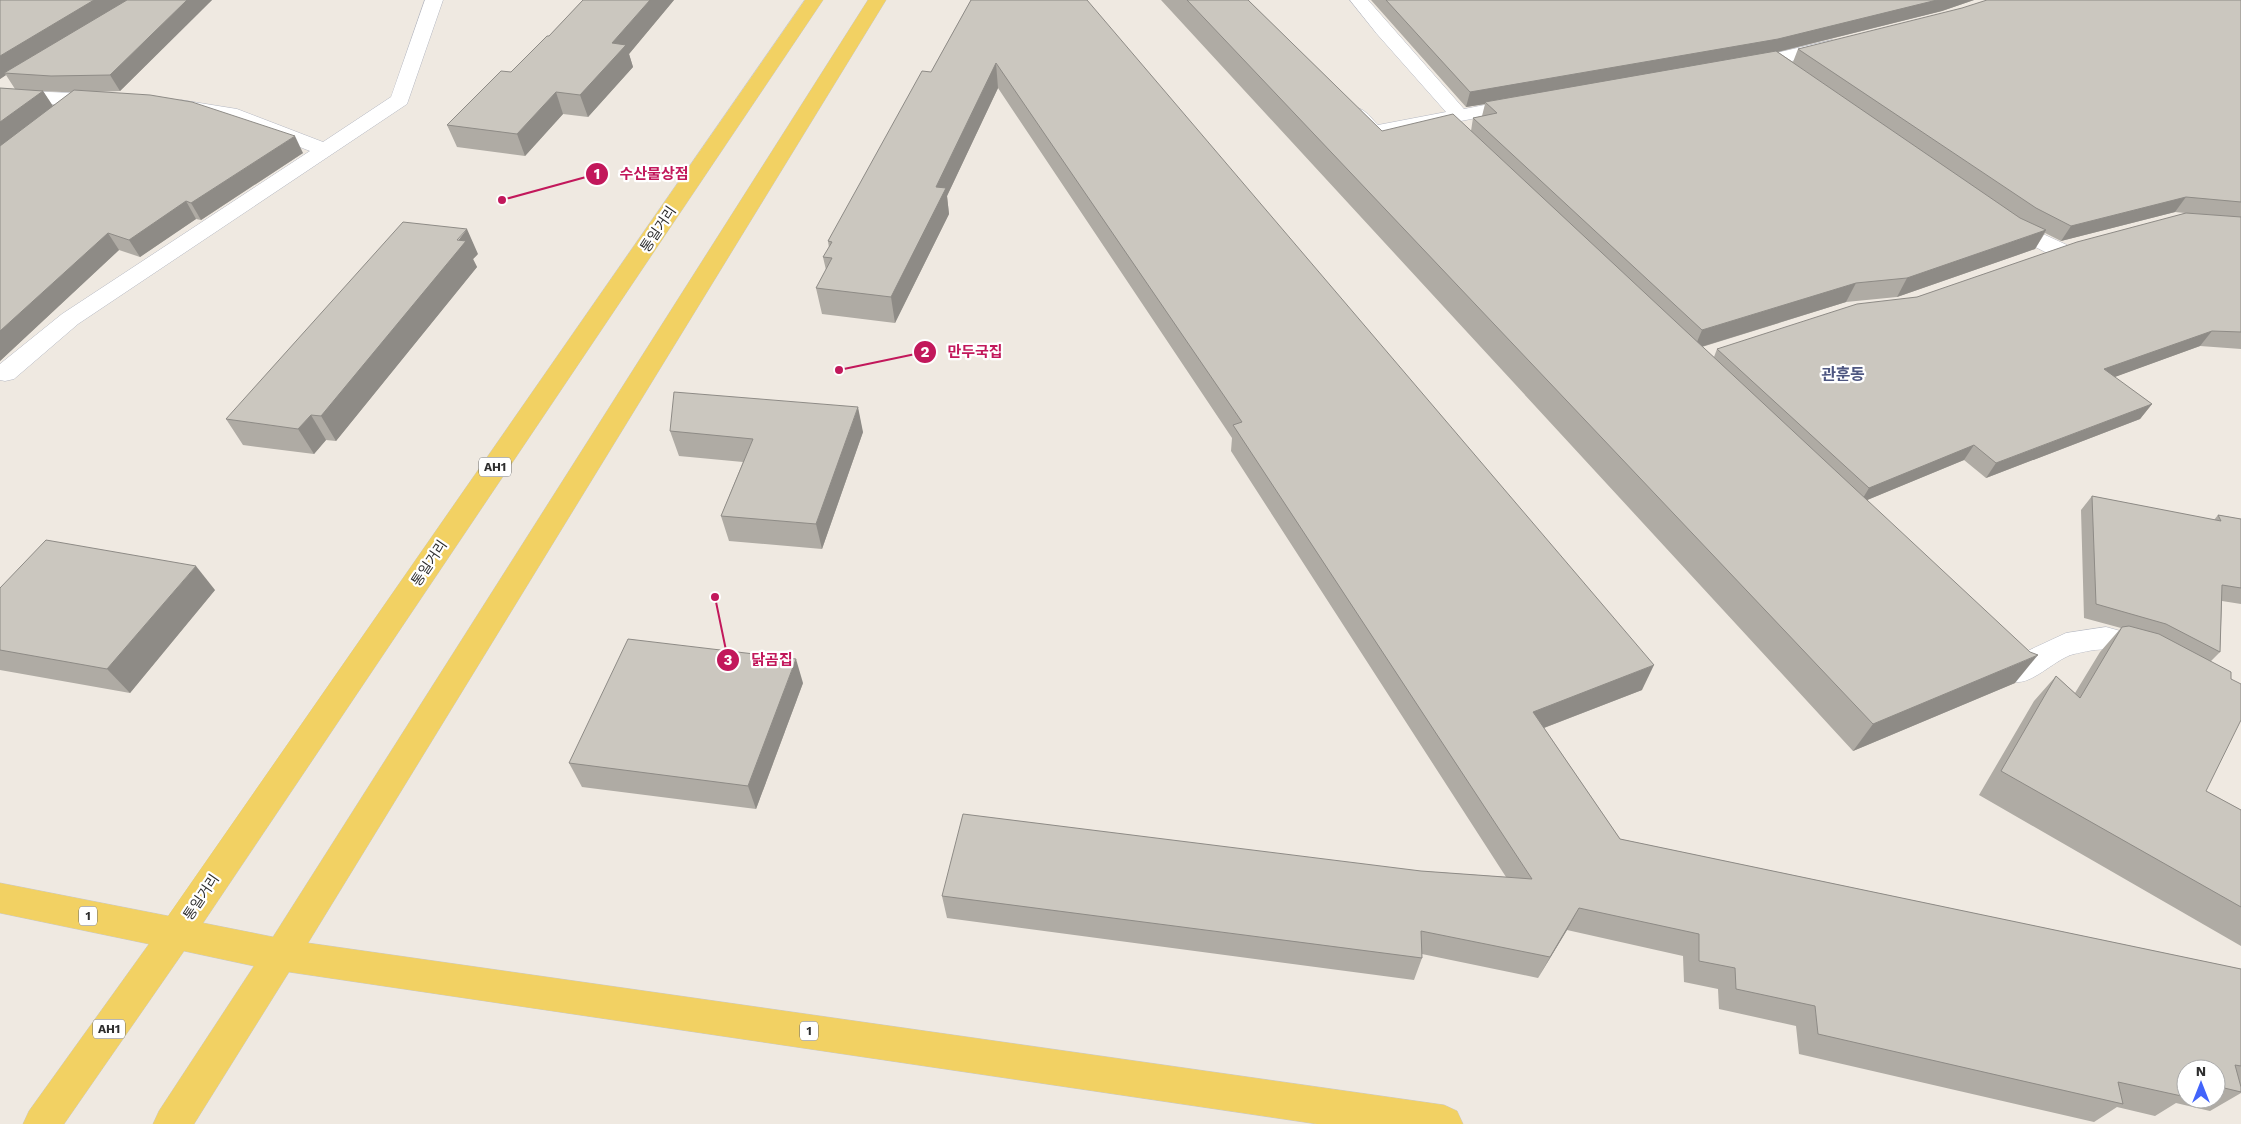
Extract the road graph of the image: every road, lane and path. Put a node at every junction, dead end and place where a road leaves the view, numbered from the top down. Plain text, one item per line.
1 (434, 0) edge
2 (814, 0) edge
3 (877, 0) edge
4 (1360, 0) edge
5 (1847, 42) edge
6 (1727, 68) edge
7 (16, 78) edge
8 (0, 88) edge
9 (0, 96) edge
10 (1340, 98) edge
11 (117, 99) edge
12 (79, 100) junction
13 (1538, 101) edge
14 (164, 104) edge
15 (59, 116) edge
16 (1449, 118) junction
17 (1460, 141) edge
18 (326, 150) junction
19 (1993, 213) edge
20 (2031, 260) edge
21 (5, 373) dead end
22 (1983, 636) edge
23 (2167, 660) edge
24 (0, 898) edge
25 (176, 934) junction
26 (281, 955) junction
27 (42, 1124) edge
28 (172, 1124) edge
29 (1444, 1124) edge

1 - 18 street
2 - 25 main road, 통일거리 / AH1
3 - 26 main road
4 - 16 street
5 - 6 street
7 - 8 street
9 - 12 street
10 - 16 street
11 - 12 street
12 - 15 street
13 - 16 street
14 - 18 street
16 - 17 street
18 - 21 street
19 - 20 street
22 - 23 street
24 - 25 main road, 1
25 - 26 main road, 1
25 - 27 main road, 통일거리 / AH1
26 - 28 main road
26 - 29 main road, 1

